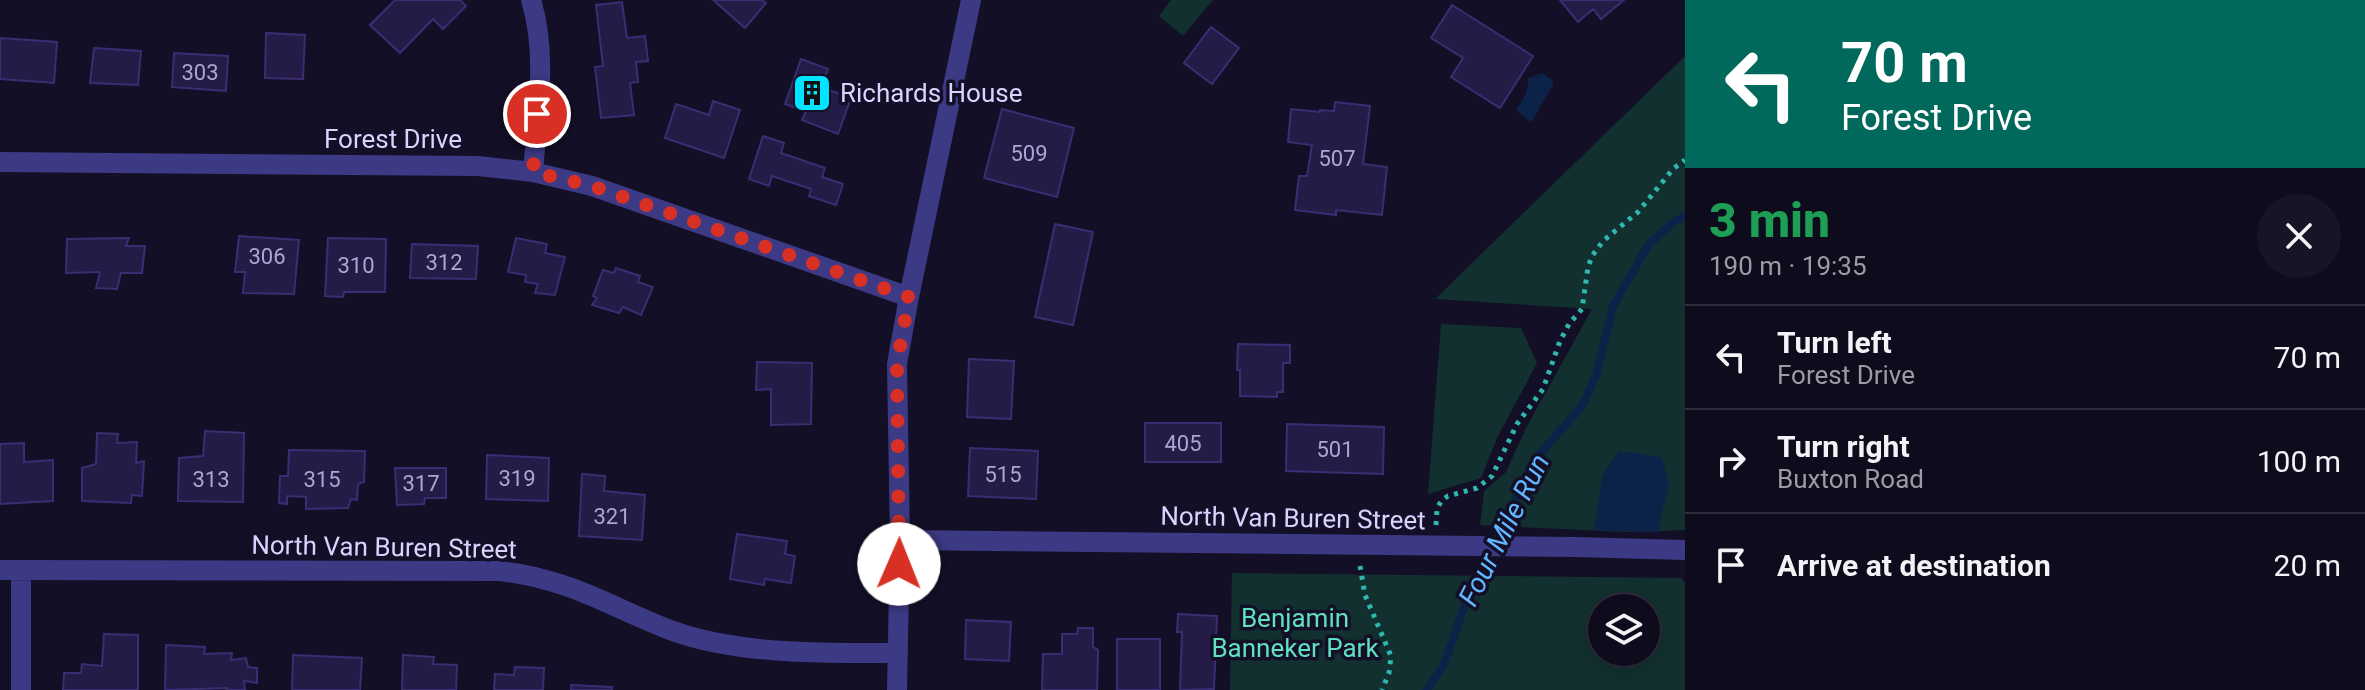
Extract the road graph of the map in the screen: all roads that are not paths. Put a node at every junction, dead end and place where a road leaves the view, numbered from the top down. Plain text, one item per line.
1 (531, 0) edge
2 (971, 0) edge
3 (0, 162) edge
4 (533, 172) junction
5 (909, 297) junction
6 (900, 540) junction
7 (1685, 550) edge
8 (0, 570) edge
9 (21, 570) junction
10 (898, 653) junction
11 (21, 690) edge
12 (897, 690) edge

1 - 4 street
2 - 5 street
3 - 4 street, Forest Drive
4 - 5 street, Forest Drive
5 - 6 street
6 - 7 street, North Van Buren Street
6 - 10 street
8 - 9 street, North Van Buren Street
9 - 10 street, North Van Buren Street
9 - 11 street
10 - 12 street

